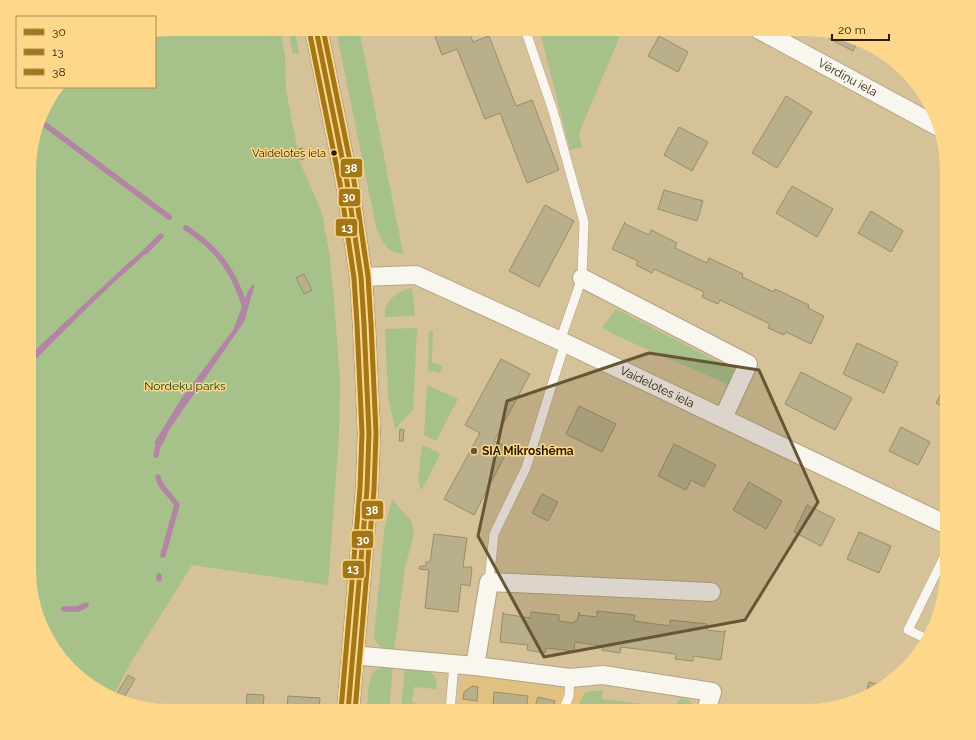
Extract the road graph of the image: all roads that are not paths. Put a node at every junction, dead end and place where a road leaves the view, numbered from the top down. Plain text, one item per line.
1 (317, 36) edge
2 (527, 36) edge
3 (771, 36) edge
4 (931, 123) edge
5 (361, 277) junction
6 (582, 278) junction
7 (562, 342) junction
8 (723, 418) junction
9 (940, 522) edge
10 (940, 565) edge
11 (489, 582) junction
12 (711, 592) dead end
13 (922, 637) edge
14 (352, 655) junction
15 (454, 664) junction
16 (475, 666) junction
17 (570, 678) junction
18 (348, 704) edge
19 (451, 704) edge
20 (566, 704) edge
21 (708, 704) edge

1 - 5 street
2 - 6 lane
3 - 4 street, Vērdiņu iela
5 - 7 street, Vaidelotes iela
5 - 14 street
6 - 7 lane
6 - 8 street
7 - 8 street, Vaidelotes iela
7 - 11 lane
8 - 9 street, Vaidelotes iela
10 - 13 lane
11 - 12 street
11 - 16 street
14 - 15 street
14 - 18 street
15 - 16 street
15 - 19 lane
16 - 17 street
17 - 20 lane
17 - 21 street

